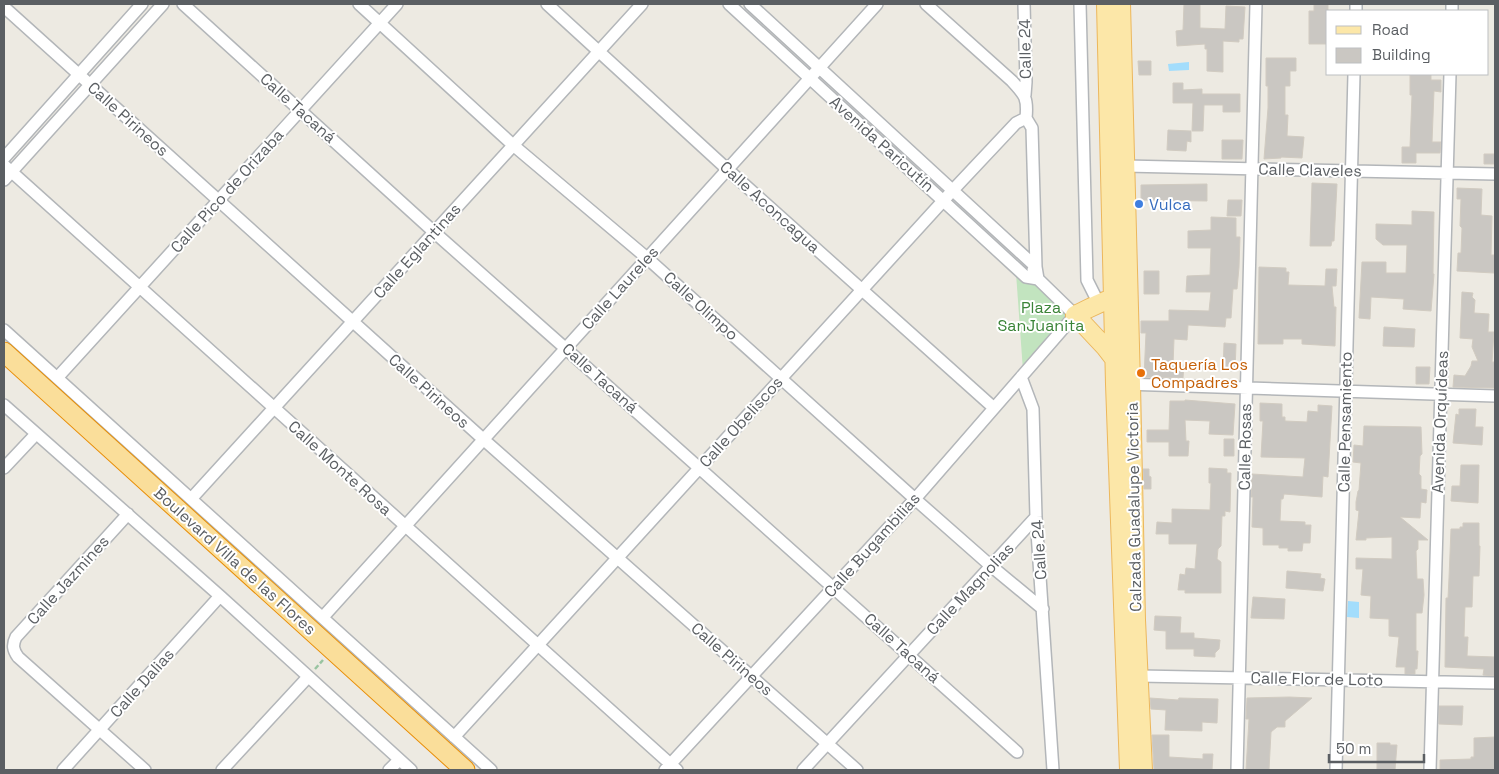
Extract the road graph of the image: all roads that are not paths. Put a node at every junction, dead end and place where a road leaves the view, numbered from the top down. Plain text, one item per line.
1 (142, 4) edge
2 (163, 4) edge
3 (183, 4) edge
4 (359, 4) edge
5 (397, 4) edge
6 (547, 4) edge
7 (642, 4) edge
8 (728, 4) edge
9 (750, 4) edge
10 (877, 4) edge
11 (926, 4) edge
12 (1024, 4) edge
13 (1080, 4) edge
14 (1106, 4) edge
15 (1121, 4) edge
16 (1256, 4) edge
17 (4, 7) edge
18 (380, 23) junction
19 (599, 51) junction
20 (820, 68) junction
21 (78, 75) junction
22 (1354, 75) edge
23 (1450, 75) edge
24 (810, 78) junction
25 (90, 85) junction
26 (1025, 95) junction
27 (300, 110) junction
28 (1026, 114) junction
29 (513, 145) junction
30 (4, 158) edge
31 (1125, 166) junction
32 (1252, 168) junction
33 (728, 169) junction
34 (1352, 171) junction
35 (6, 172) edge
36 (1448, 173) junction
37 (1495, 174) edge
38 (953, 190) junction
39 (218, 201) junction
40 (943, 201) junction
41 (434, 232) junction
42 (647, 258) junction
43 (1036, 267) junction
44 (1026, 277) junction
45 (1038, 279) junction
46 (140, 287) junction
47 (862, 290) junction
48 (1112, 292) junction
49 (1075, 315) junction
50 (352, 322) junction
51 (1122, 326) junction
52 (4, 330) edge
53 (566, 348) junction
54 (4, 352) edge
55 (1114, 360) junction
56 (4, 369) edge
57 (1021, 377) junction
58 (58, 378) junction
59 (781, 378) junction
60 (1123, 384) junction
61 (1247, 388) junction
62 (1346, 391) junction
63 (1441, 394) junction
64 (1495, 396) edge
65 (4, 405) edge
66 (274, 408) junction
67 (994, 408) junction
68 (36, 434) junction
69 (482, 439) junction
70 (4, 468) edge
71 (700, 468) junction
72 (191, 499) junction
73 (915, 499) junction
74 (128, 514) junction
75 (1036, 517) junction
76 (404, 526) junction
77 (618, 558) junction
78 (991, 566) junction
79 (834, 587) junction
80 (220, 596) junction
81 (1042, 609) junction
82 (323, 617) junction
83 (538, 646) junction
84 (909, 655) junction
85 (308, 676) junction
86 (751, 676) junction
87 (1139, 676) junction
88 (1239, 678) junction
89 (1338, 680) junction
90 (1433, 682) junction
91 (1495, 683) edge
92 (100, 730) junction
93 (454, 737) junction
94 (827, 744) junction
95 (1017, 752) dead end
96 (399, 760) junction
97 (671, 768) edge
98 (63, 770) edge
99 (145, 770) edge
100 (222, 770) edge
101 (390, 770) edge
102 (411, 770) edge
103 (446, 770) edge
104 (466, 770) edge
105 (490, 770) edge
106 (803, 770) edge
107 (857, 770) edge
108 (1053, 770) edge
109 (1129, 770) edge
110 (1143, 770) edge
111 (1237, 770) edge
112 (1336, 770) edge
113 (1430, 770) edge

1 - 21 street
2 - 25 street
3 - 27 street, Calle Tacaná
4 - 18 street, Calle Olimpo
5 - 18 street, Calle Pico de Orizaba
6 - 19 street, Calle Aconcagua
7 - 19 street, Calle Eglantinas
8 - 24 street, Avenida Paricutín
9 - 20 street, Avenida Paricutín
10 - 20 street, Calle Laureles
11 - 26 street
12 - 26 street, Calle 24
13 - 48 street
14 - 48 main road, Calzada Guadalupe Victoria
15 - 31 main road, Calzada Guadalupe Victoria
16 - 32 street, Calle Rosas
17 - 21 street, Calle Pirineos
18 - 27 street, Calle Pico de Orizaba
18 - 29 street, Calle Olimpo
19 - 29 street, Calle Eglantinas
19 - 33 street, Calle Aconcagua
20 - 24 street, Calle Laureles
20 - 38 street, Avenida Paricutín
21 - 25 street, Calle Pirineos
21 - 30 street
22 - 34 street, Calle Pensamiento
23 - 36 street, Avenida Orquídeas
24 - 33 street, Calle Laureles
24 - 40 street, Avenida Paricutín
25 - 35 street
25 - 39 street, Calle Pirineos
26 - 28 street, Calle 24
27 - 39 street, Calle Pico de Orizaba
27 - 41 street, Calle Tacaná
28 - 38 street, Calle Obeliscos
28 - 43 street
29 - 41 street, Calle Eglantinas
29 - 42 street, Calle Olimpo
31 - 32 street, Calle Claveles
31 - 48 main road, Calzada Guadalupe Victoria
32 - 34 street, Calle Claveles
32 - 61 street, Calle Rosas
33 - 42 street, Calle Laureles
33 - 47 street, Calle Aconcagua
34 - 36 street, Calle Claveles
34 - 62 street, Calle Pensamiento
35 - 46 street, Calle Monte Rosa
36 - 37 street, Calle Claveles
36 - 63 street, Avenida Orquídeas
38 - 40 street, Calle Obeliscos
38 - 43 street, Avenida Paricutín
39 - 46 street, Calle Pico de Orizaba
39 - 50 street, Calle Pirineos
40 - 44 street, Avenida Paricutín
40 - 47 street, Calle Obeliscos
41 - 50 street, Calle Eglantinas
41 - 53 street, Calle Tacaná
42 - 53 street, Calle Laureles
42 - 59 street, Calle Olimpo
43 - 44 street
43 - 45 street
44 - 45 street
45 - 49 street
46 - 58 street, Calle Pico de Orizaba
46 - 66 street, Calle Monte Rosa
47 - 59 street, Calle Obeliscos
47 - 67 street, Calle Aconcagua
48 - 49 main road
48 - 51 main road, Calzada Guadalupe Victoria
49 - 51 main road
49 - 55 main road
49 - 57 street, Calle Bugambilias
50 - 66 street, Calle Eglantinas
50 - 69 street, Calle Pirineos
51 - 55 main road, Calzada Guadalupe Victoria
51 - 60 main road, Calzada Guadalupe Victoria
52 - 58 street
53 - 69 street, Calle Laureles
53 - 71 street, Calle Tacaná
54 - 104 highway, Boulevard Villa de las Flores
55 - 60 main road, Calzada Guadalupe Victoria
56 - 103 highway, Boulevard Villa de las Flores
57 - 67 street, Calle Bugambilias
57 - 75 street, Calle 24
58 - 72 street
59 - 71 street, Calle Obeliscos
59 - 73 street, Calle Olimpo
60 - 61 street
60 - 87 main road, Calzada Guadalupe Victoria
60 - 109 main road, Calzada Guadalupe Victoria
61 - 62 street
61 - 88 street, Calle Rosas
62 - 63 street
62 - 89 street, Calle Pensamiento
63 - 64 street
63 - 90 street, Avenida Orquídeas
65 - 68 street
66 - 72 street, Calle Eglantinas
66 - 76 street, Calle Monte Rosa
67 - 73 street, Calle Bugambilias
68 - 70 street
68 - 74 street
69 - 76 street, Calle Laureles
69 - 77 street, Calle Pirineos
71 - 77 street, Calle Obeliscos
71 - 79 street, Calle Tacaná
72 - 82 street
73 - 78 street, Calle Olimpo
73 - 79 street, Calle Bugambilias
74 - 80 street
74 - 92 street, Calle Jazmines
75 - 78 street, Calle Magnolias
75 - 81 street, Calle 24
76 - 82 street, Calle Laureles
76 - 83 street, Calle Monte Rosa
77 - 83 street, Calle Obeliscos
77 - 86 street, Calle Pirineos
78 - 81 street, Calle Olimpo
78 - 84 street, Calle Magnolias
79 - 84 street, Calle Tacaná
79 - 86 street, Calle Bugambilias
80 - 85 street
80 - 92 street, Calle Dalias
81 - 108 street, Calle 24
82 - 93 street
83 - 93 street, Calle Obeliscos
83 - 97 street, Calle Monte Rosa
84 - 94 street, Calle Magnolias
84 - 95 street, Calle Tacaná
85 - 96 street
85 - 100 street
86 - 94 street, Calle Pirineos
86 - 97 street, Calle Bugambilias
87 - 88 street, Calle Flor de Loto
87 - 110 main road, Calzada Guadalupe Victoria
88 - 89 street, Calle Flor de Loto
88 - 111 street, Calle Rosas
89 - 90 street, Calle Flor de Loto
89 - 112 street, Calle Pensamiento
90 - 91 street, Calle Flor de Loto
90 - 113 street, Avenida Orquídeas
92 - 98 street, Calle Dalias
92 - 99 street
93 - 105 street
94 - 106 street, Calle Magnolias
94 - 107 street, Calle Pirineos
96 - 101 street
96 - 102 street

